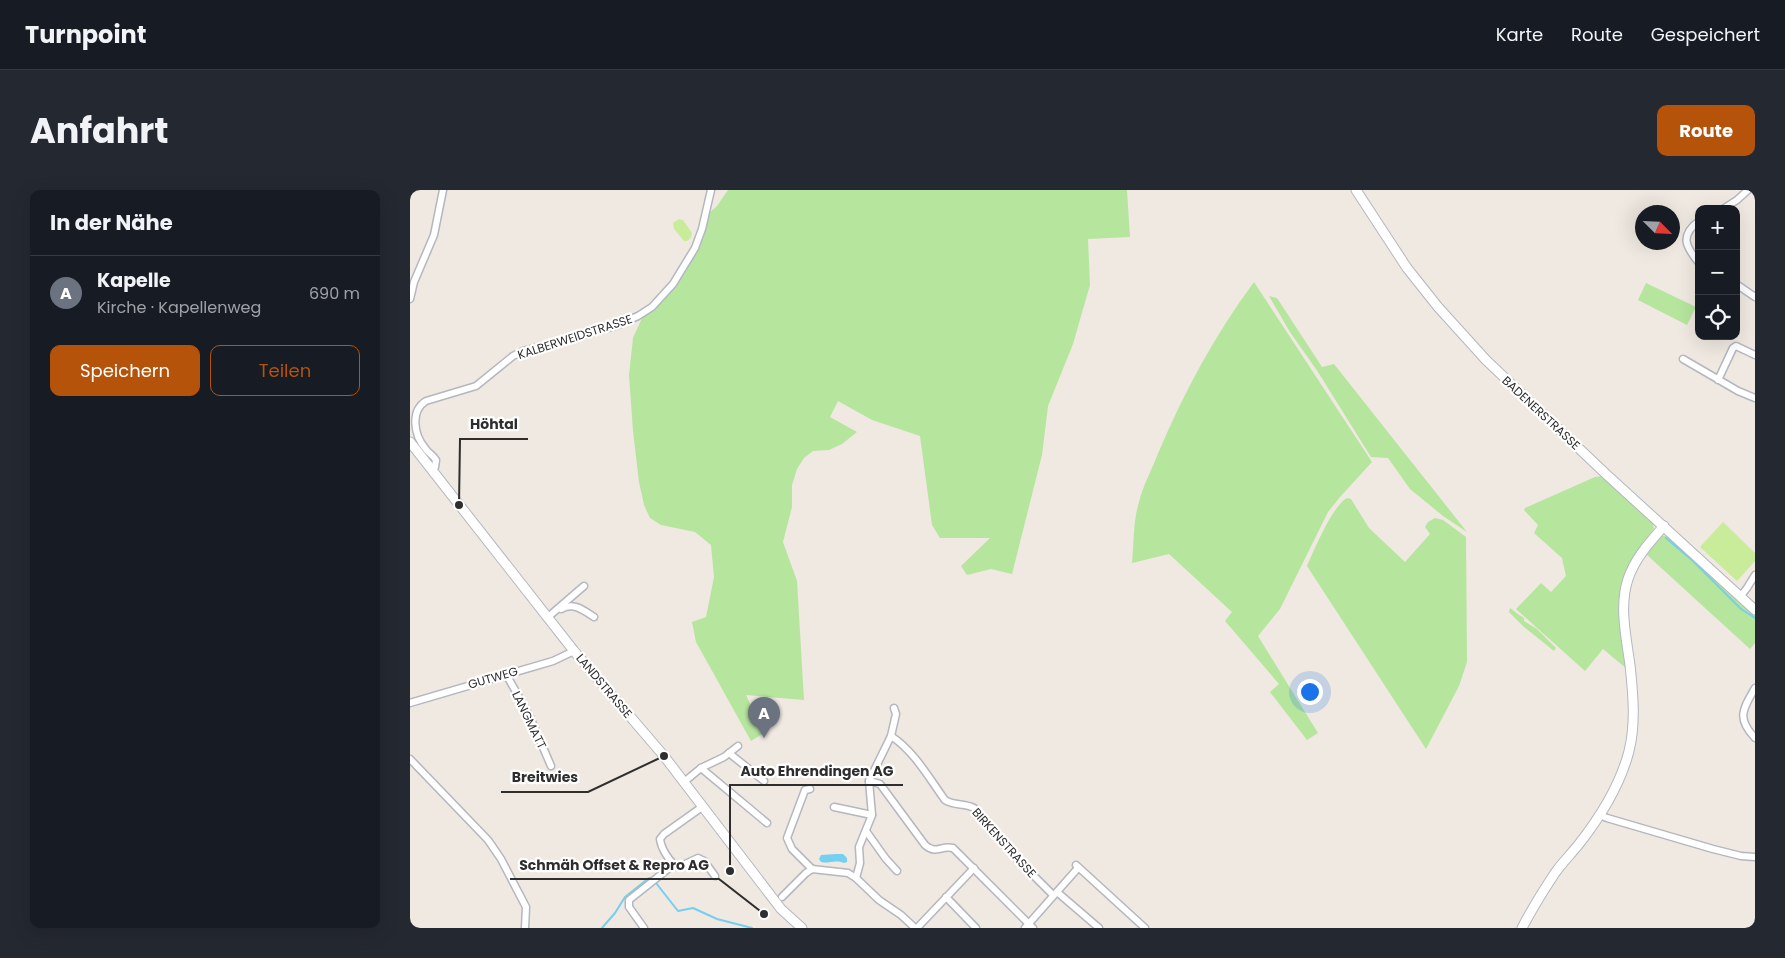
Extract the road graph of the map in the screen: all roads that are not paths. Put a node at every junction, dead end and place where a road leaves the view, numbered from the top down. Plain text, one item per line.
1 (443, 190) edge
2 (711, 190) edge
3 (1356, 190) edge
4 (1748, 190) edge
5 (1729, 205) edge
6 (1695, 225) edge
7 (1695, 258) edge
8 (1740, 287) edge
9 (1755, 297) edge
10 (410, 299) edge
11 (1755, 355) edge
12 (1683, 359) dead end
13 (1718, 380) junction
14 (1755, 398) edge
15 (410, 442) edge
16 (432, 470) junction
17 (1664, 526) junction
18 (1755, 575) edge
19 (584, 586) dead end
20 (1740, 596) junction
21 (1755, 610) edge
22 (551, 615) junction
23 (594, 617) dead end
24 (574, 651) junction
25 (506, 674) junction
26 (1755, 688) edge
27 (410, 703) edge
28 (894, 708) dead end
29 (1752, 732) edge
30 (891, 736) junction
31 (1755, 738) edge
32 (738, 746) dead end
33 (729, 753) junction
34 (410, 758) edge
35 (551, 766) dead end
36 (701, 768) junction
37 (764, 781) dead end
38 (869, 781) junction
39 (684, 782) junction
40 (810, 789) dead end
41 (834, 806) dead end
42 (702, 807) junction
43 (872, 815) junction
44 (1600, 815) junction
45 (767, 823) dead end
46 (866, 831) junction
47 (1755, 857) edge
48 (673, 865) junction
49 (974, 868) junction
50 (812, 869) junction
51 (897, 872) dead end
52 (715, 876) dead end
53 (856, 878) junction
54 (1055, 893) junction
55 (782, 897) dead end
56 (946, 898) junction
57 (1029, 926) edge
58 (524, 928) edge
59 (644, 928) edge
60 (802, 928) edge
61 (916, 928) edge
62 (976, 928) edge
63 (1100, 928) edge
64 (1145, 928) edge
65 (1522, 928) edge

1 - 10 street
2 - 16 street, KALBERWEIDSTRASSE
3 - 17 street, BADENERSTRASSE
4 - 5 street
6 - 7 street
8 - 9 street
11 - 13 street
12 - 13 street
13 - 14 street
15 - 16 street, LANDSTRASSE
16 - 22 street, LANDSTRASSE
17 - 20 street, BADENERSTRASSE
17 - 44 street
18 - 20 street
19 - 22 street
20 - 21 street, BADENERSTRASSE
22 - 23 street
22 - 24 street, LANDSTRASSE
24 - 25 street, GUTWEG
24 - 39 street, LANDSTRASSE
25 - 27 street, GUTWEG
25 - 35 street, LANGMATT
26 - 29 street
28 - 30 street
29 - 31 street
30 - 38 street
30 - 54 street, BIRKENSTRASSE
32 - 33 street
33 - 36 street
33 - 37 street
34 - 58 street
36 - 39 street
36 - 45 street
38 - 43 street
38 - 49 street
39 - 42 street, LANDSTRASSE
40 - 50 street
41 - 43 street
42 - 48 street
42 - 60 street, LANDSTRASSE
43 - 46 street
44 - 47 street
44 - 65 street
46 - 51 street
46 - 53 street
48 - 52 street
48 - 59 street
49 - 56 street
49 - 57 street
50 - 53 street
50 - 55 street
53 - 61 street
54 - 57 street
54 - 63 street, BIRKENSTRASSE
54 - 64 street
56 - 61 street
56 - 62 street

